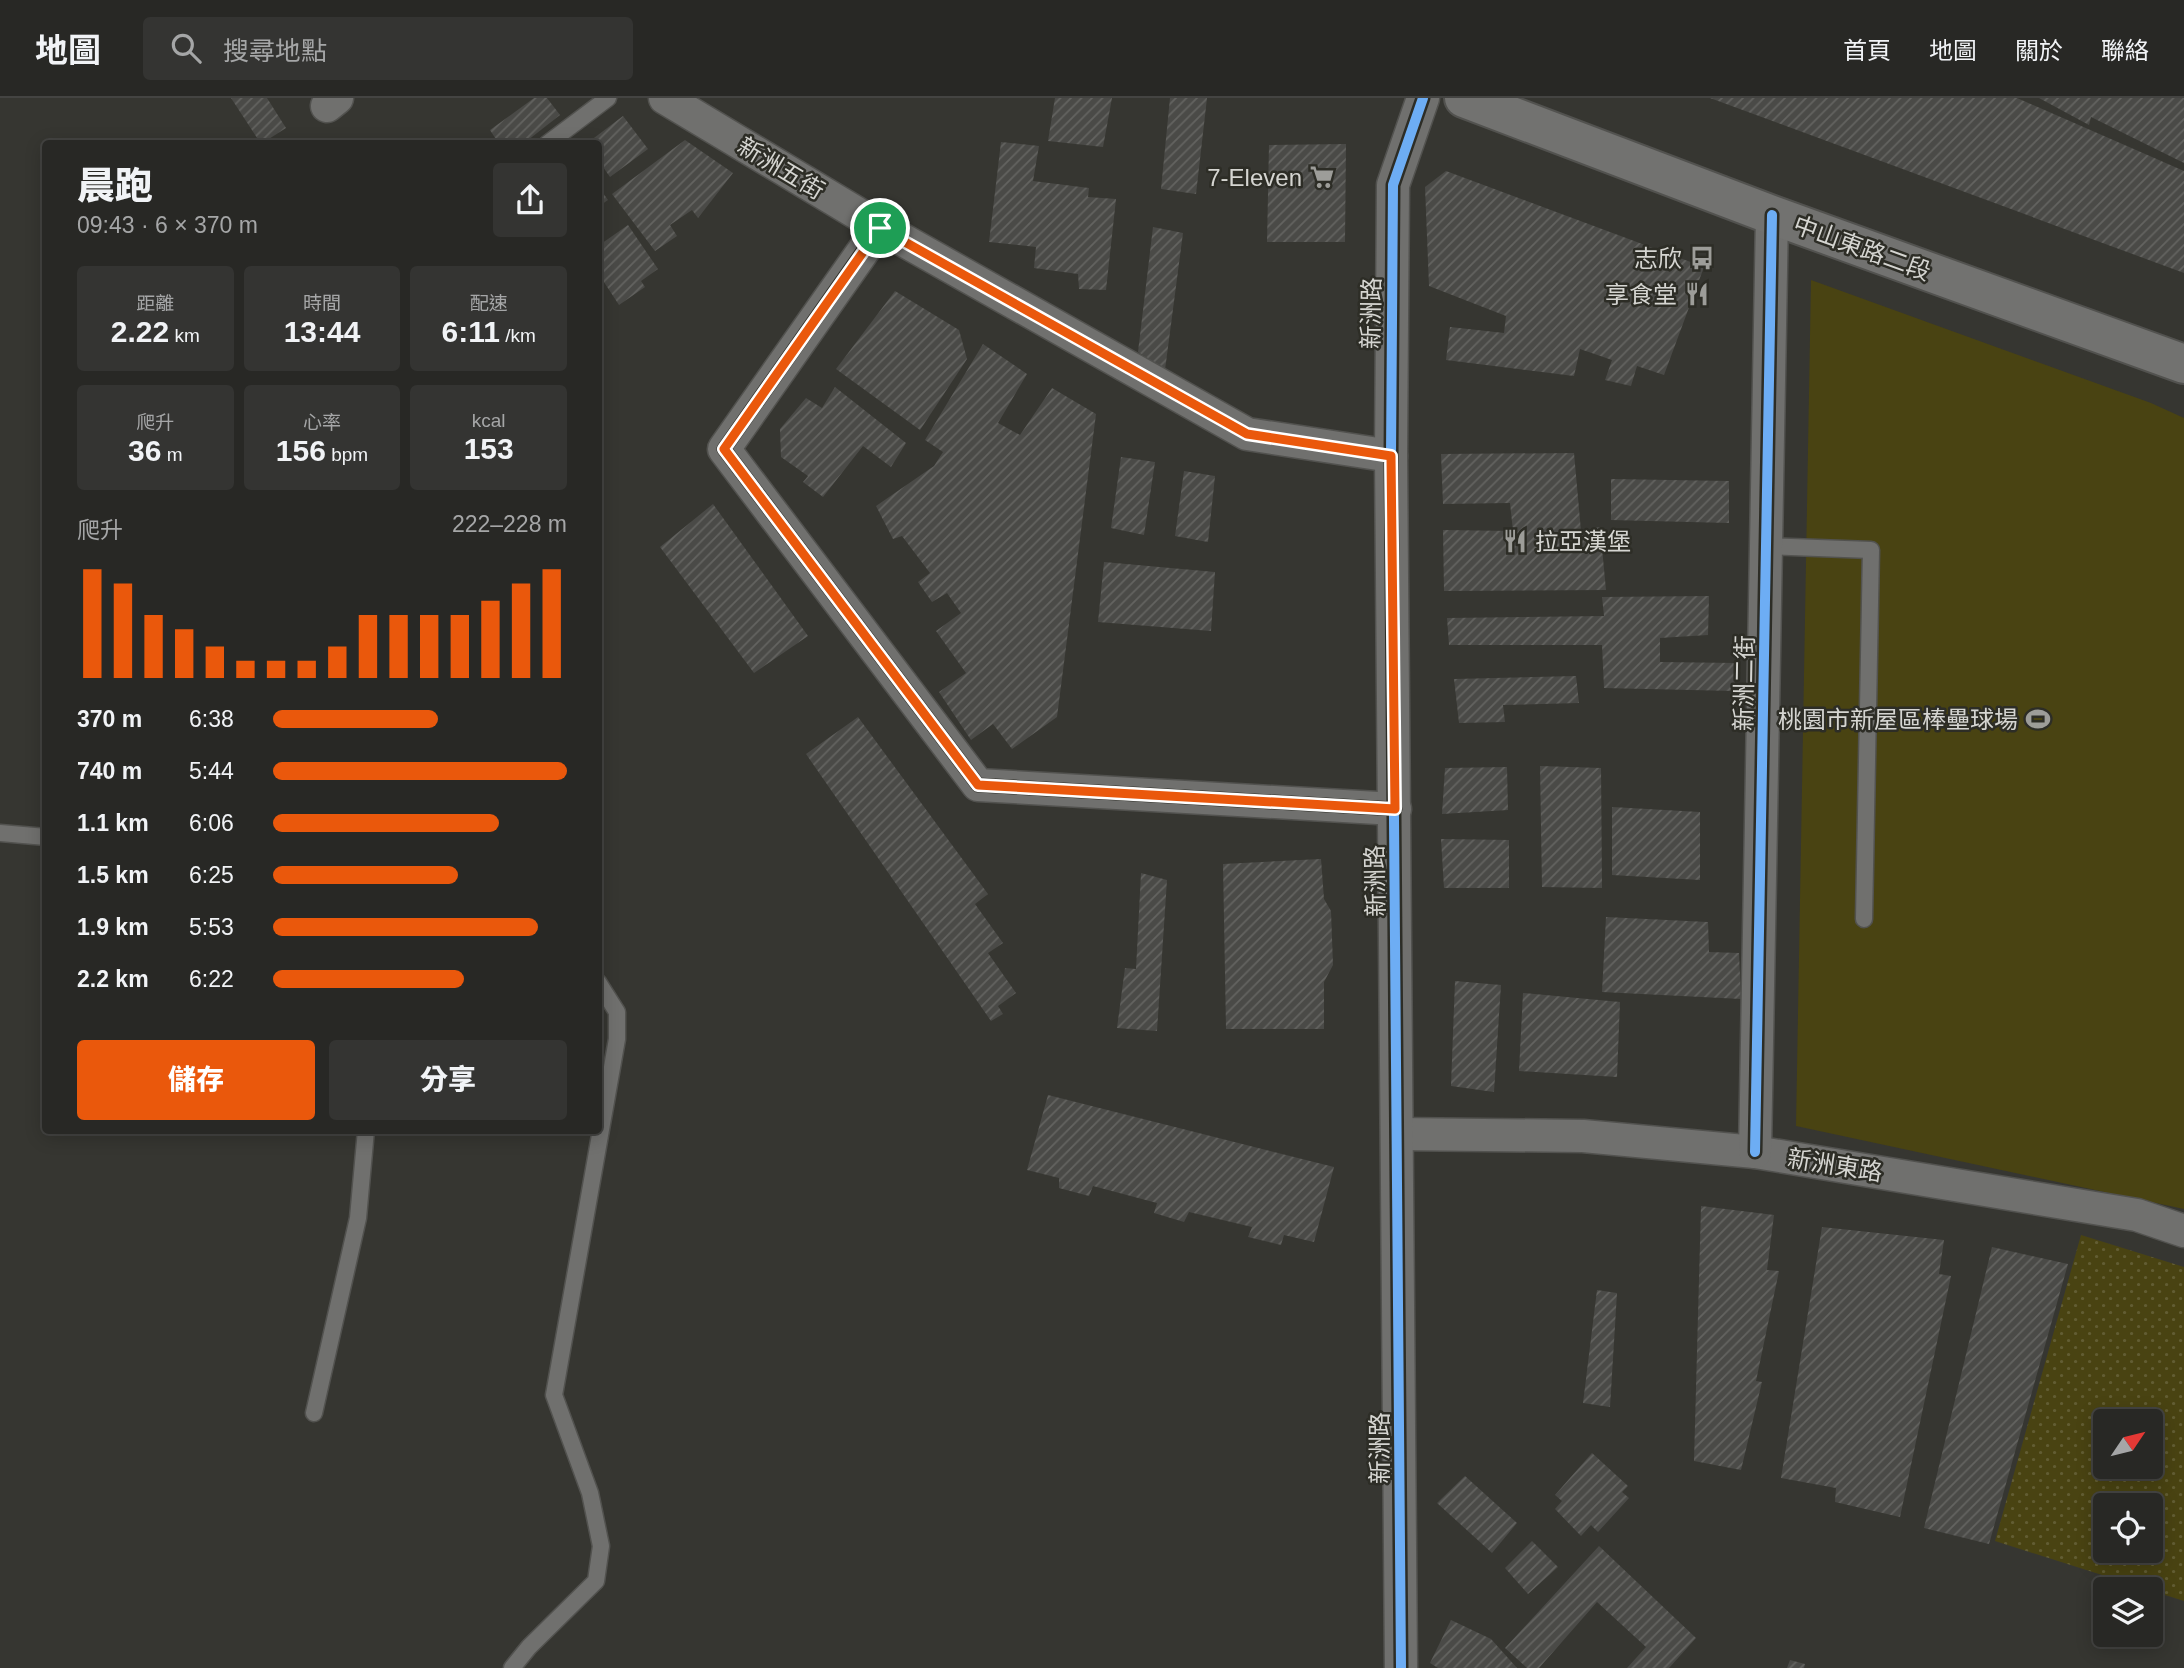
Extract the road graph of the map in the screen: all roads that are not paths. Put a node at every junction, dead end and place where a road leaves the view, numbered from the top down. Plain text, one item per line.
1 (608, 98) edge
2 (665, 98) edge
3 (1423, 98) edge
4 (1464, 98) edge
5 (552, 140) edge
6 (1772, 215) junction
7 (880, 228) junction
8 (2184, 364) edge
9 (1391, 456) junction
10 (1767, 547) junction
11 (1395, 809) junction
12 (0, 833) edge
13 (42, 837) edge
14 (1864, 919) dead end
15 (602, 988) edge
16 (602, 1124) edge
17 (366, 1134) edge
18 (600, 1134) edge
19 (1398, 1134) junction
20 (1755, 1152) junction
21 (2184, 1231) edge
22 (314, 1413) dead end
23 (512, 1668) edge
24 (1401, 1668) edge

1 - 5 lane
2 - 7 street, 新洲五街
3 - 9 street, 新洲路
4 - 6 main road, 中山東路二段
6 - 8 main road, 中山東路二段
6 - 10 street, 新洲二街
7 - 9 street, 新洲五街
7 - 11 street
9 - 11 street, 新洲路
10 - 14 lane
10 - 20 street, 新洲二街
11 - 19 street, 新洲路
12 - 13 lane
15 - 16 lane
17 - 22 lane
18 - 23 lane
19 - 20 street, 新洲東路
19 - 24 street, 新洲路
20 - 21 street, 新洲東路

